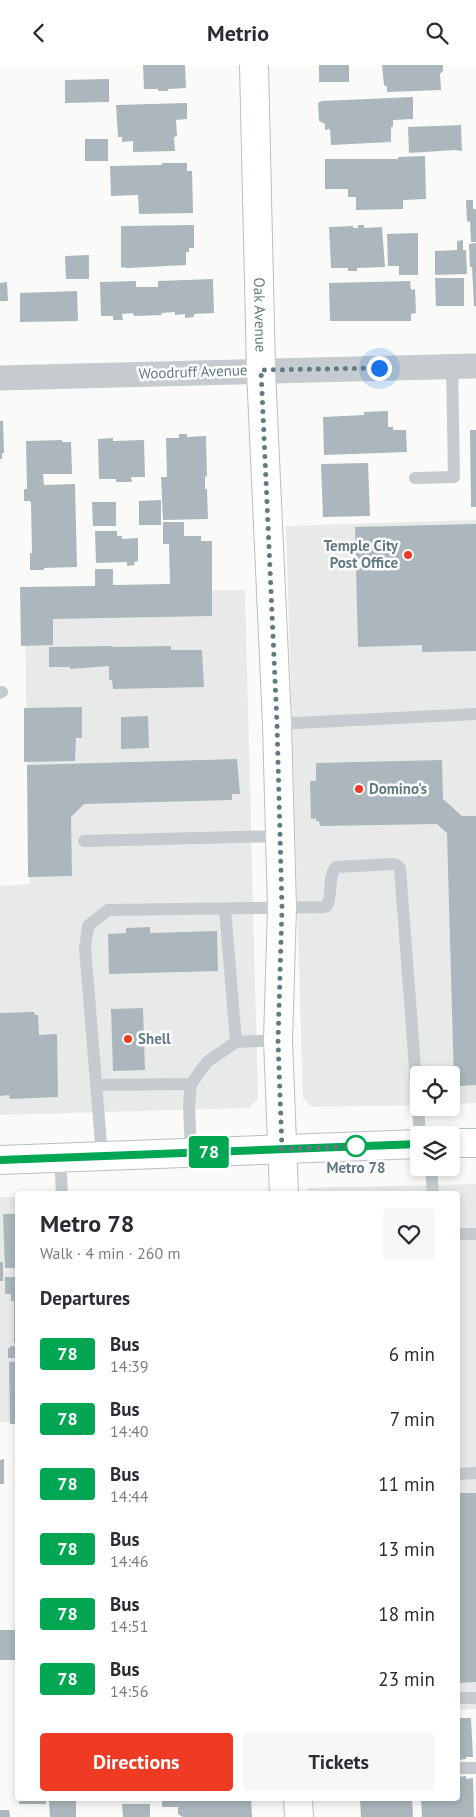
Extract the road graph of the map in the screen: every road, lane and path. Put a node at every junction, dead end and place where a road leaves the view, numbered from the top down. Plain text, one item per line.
1 (254, 65) edge
2 (464, 366) edge
3 (261, 370) junction
4 (0, 377) edge
5 (415, 478) dead end
6 (476, 713) edge
7 (277, 724) junction
8 (280, 836) junction
9 (84, 841) dead end
10 (282, 908) junction
11 (225, 909) junction
12 (278, 1041) junction
13 (236, 1042) junction
14 (192, 1084) junction
15 (96, 1085) junction
16 (419, 1126) edge
17 (460, 1143) edge
18 (476, 1143) edge
19 (410, 1145) edge
20 (282, 1149) junction
21 (191, 1153) junction
22 (102, 1156) junction
23 (60, 1157) junction
24 (0, 1160) edge
25 (431, 1176) edge
26 (62, 1191) edge
27 (284, 1191) edge
28 (432, 1191) edge
29 (460, 1234) edge
30 (476, 1234) edge
31 (460, 1473) edge
32 (476, 1473) edge
33 (476, 1697) edge
34 (460, 1698) edge
35 (476, 1768) edge
36 (460, 1769) edge
37 (298, 1801) edge
38 (299, 1817) edge

1 - 3 street, Oak Avenue
2 - 3 street, Woodruff Avenue
2 - 5 lane
3 - 4 street, Woodruff Avenue
3 - 7 street, Oak Avenue
6 - 7 lane
7 - 8 street, Oak Avenue
8 - 9 lane
8 - 10 street, Oak Avenue
10 - 11 lane
10 - 12 street, Oak Avenue
10 - 16 lane
11 - 13 lane
11 - 15 lane
12 - 13 lane
12 - 20 street, Oak Avenue
13 - 14 lane
14 - 15 lane
14 - 21 lane
15 - 22 lane
17 - 18 street
19 - 20 street
20 - 21 street
20 - 27 street, Oak Avenue
21 - 22 street
22 - 23 street
23 - 24 street
23 - 26 lane
25 - 28 lane
29 - 30 lane
31 - 32 lane
33 - 34 lane
35 - 36 lane
37 - 38 street

